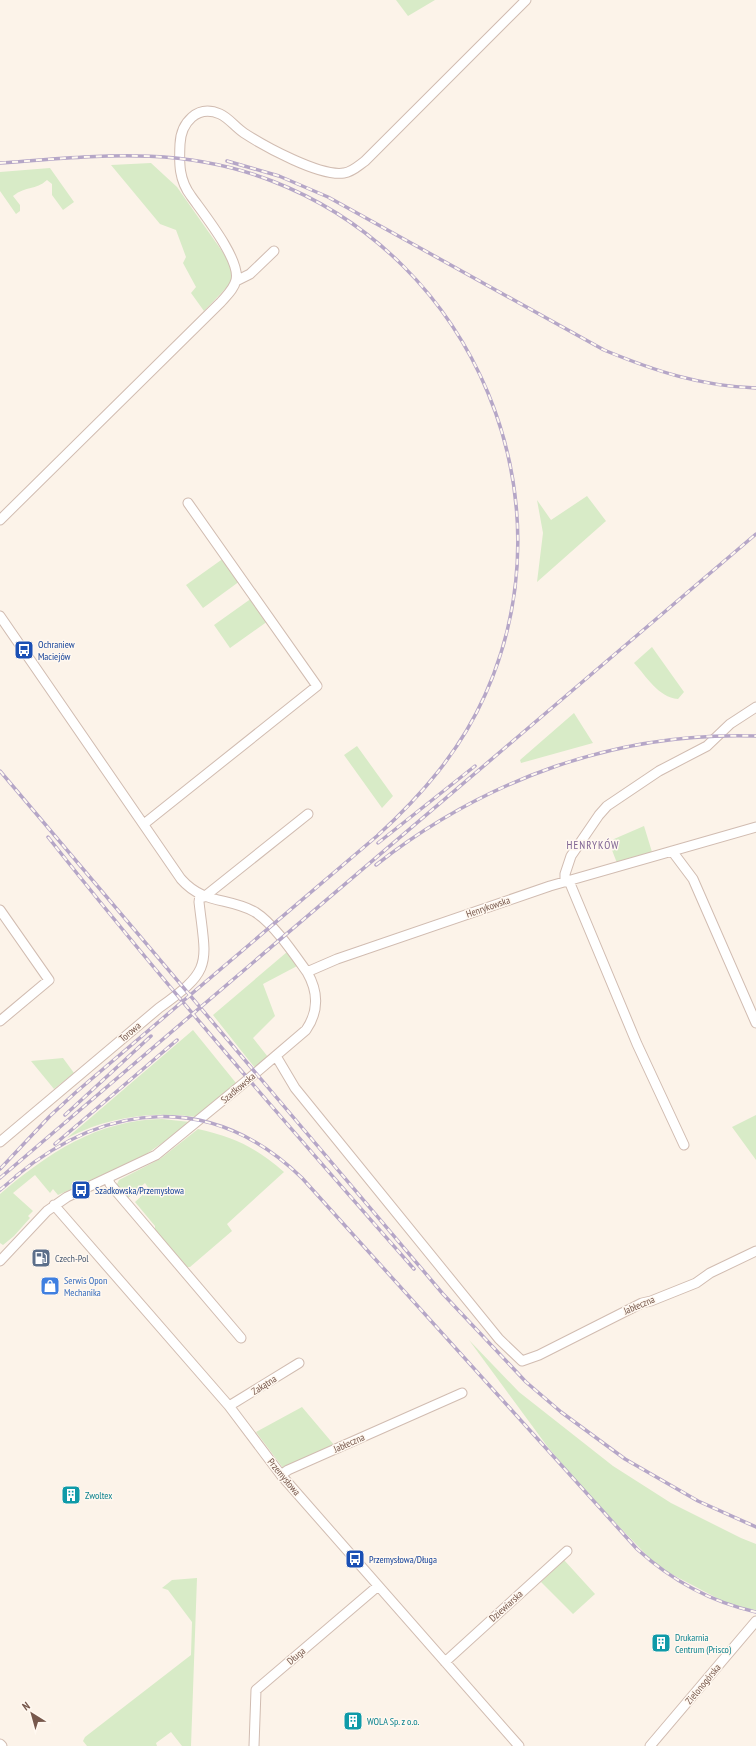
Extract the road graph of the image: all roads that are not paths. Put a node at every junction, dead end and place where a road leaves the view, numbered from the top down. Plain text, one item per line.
1 (526, 0) edge
2 (274, 251) dead end
3 (236, 281) junction
4 (188, 502) dead end
5 (0, 520) edge
6 (0, 616) edge
7 (756, 707) edge
8 (308, 814) dead end
9 (144, 824) junction
10 (756, 827) edge
11 (672, 851) junction
12 (567, 882) junction
13 (202, 896) junction
14 (0, 910) edge
15 (307, 972) junction
16 (0, 1021) edge
17 (756, 1023) edge
18 (276, 1056) junction
19 (0, 1142) edge
20 (684, 1145) dead end
21 (108, 1178) junction
22 (54, 1205) junction
23 (756, 1251) edge
24 (0, 1261) edge
25 (241, 1338) dead end
26 (299, 1363) dead end
27 (462, 1393) dead end
28 (229, 1406) junction
29 (281, 1475) junction
30 (567, 1551) dead end
31 (378, 1586) junction
32 (756, 1621) edge
33 (445, 1662) junction
34 (254, 1746) edge
35 (519, 1746) edge
36 (650, 1746) edge

1 - 3 street
2 - 3 street
3 - 5 street
4 - 9 street
6 - 9 street, Szadkowska
7 - 12 street
8 - 13 street
9 - 13 street, Szadkowska
10 - 11 street, Henrykowska
11 - 12 street, Henrykowska
11 - 17 street
12 - 15 street, Henrykowska
12 - 20 street
13 - 15 street, Szadkowska
13 - 19 street, Torowa
14 - 16 street
15 - 18 street, Szadkowska
18 - 21 street, Szadkowska
18 - 23 street, Jabłeczna
21 - 22 street, Szadkowska
21 - 25 street
22 - 24 street, Szadkowska
22 - 28 street, Przemysłowa
26 - 28 street, Zakątna
27 - 29 street, Jabłeczna
28 - 29 street, Przemysłowa
29 - 31 street, Przemysłowa
30 - 33 street, Dziewiarska
31 - 33 street, Przemysłowa
31 - 34 street, Długa
32 - 36 street, Zielonogórska
33 - 35 street, Przemysłowa

